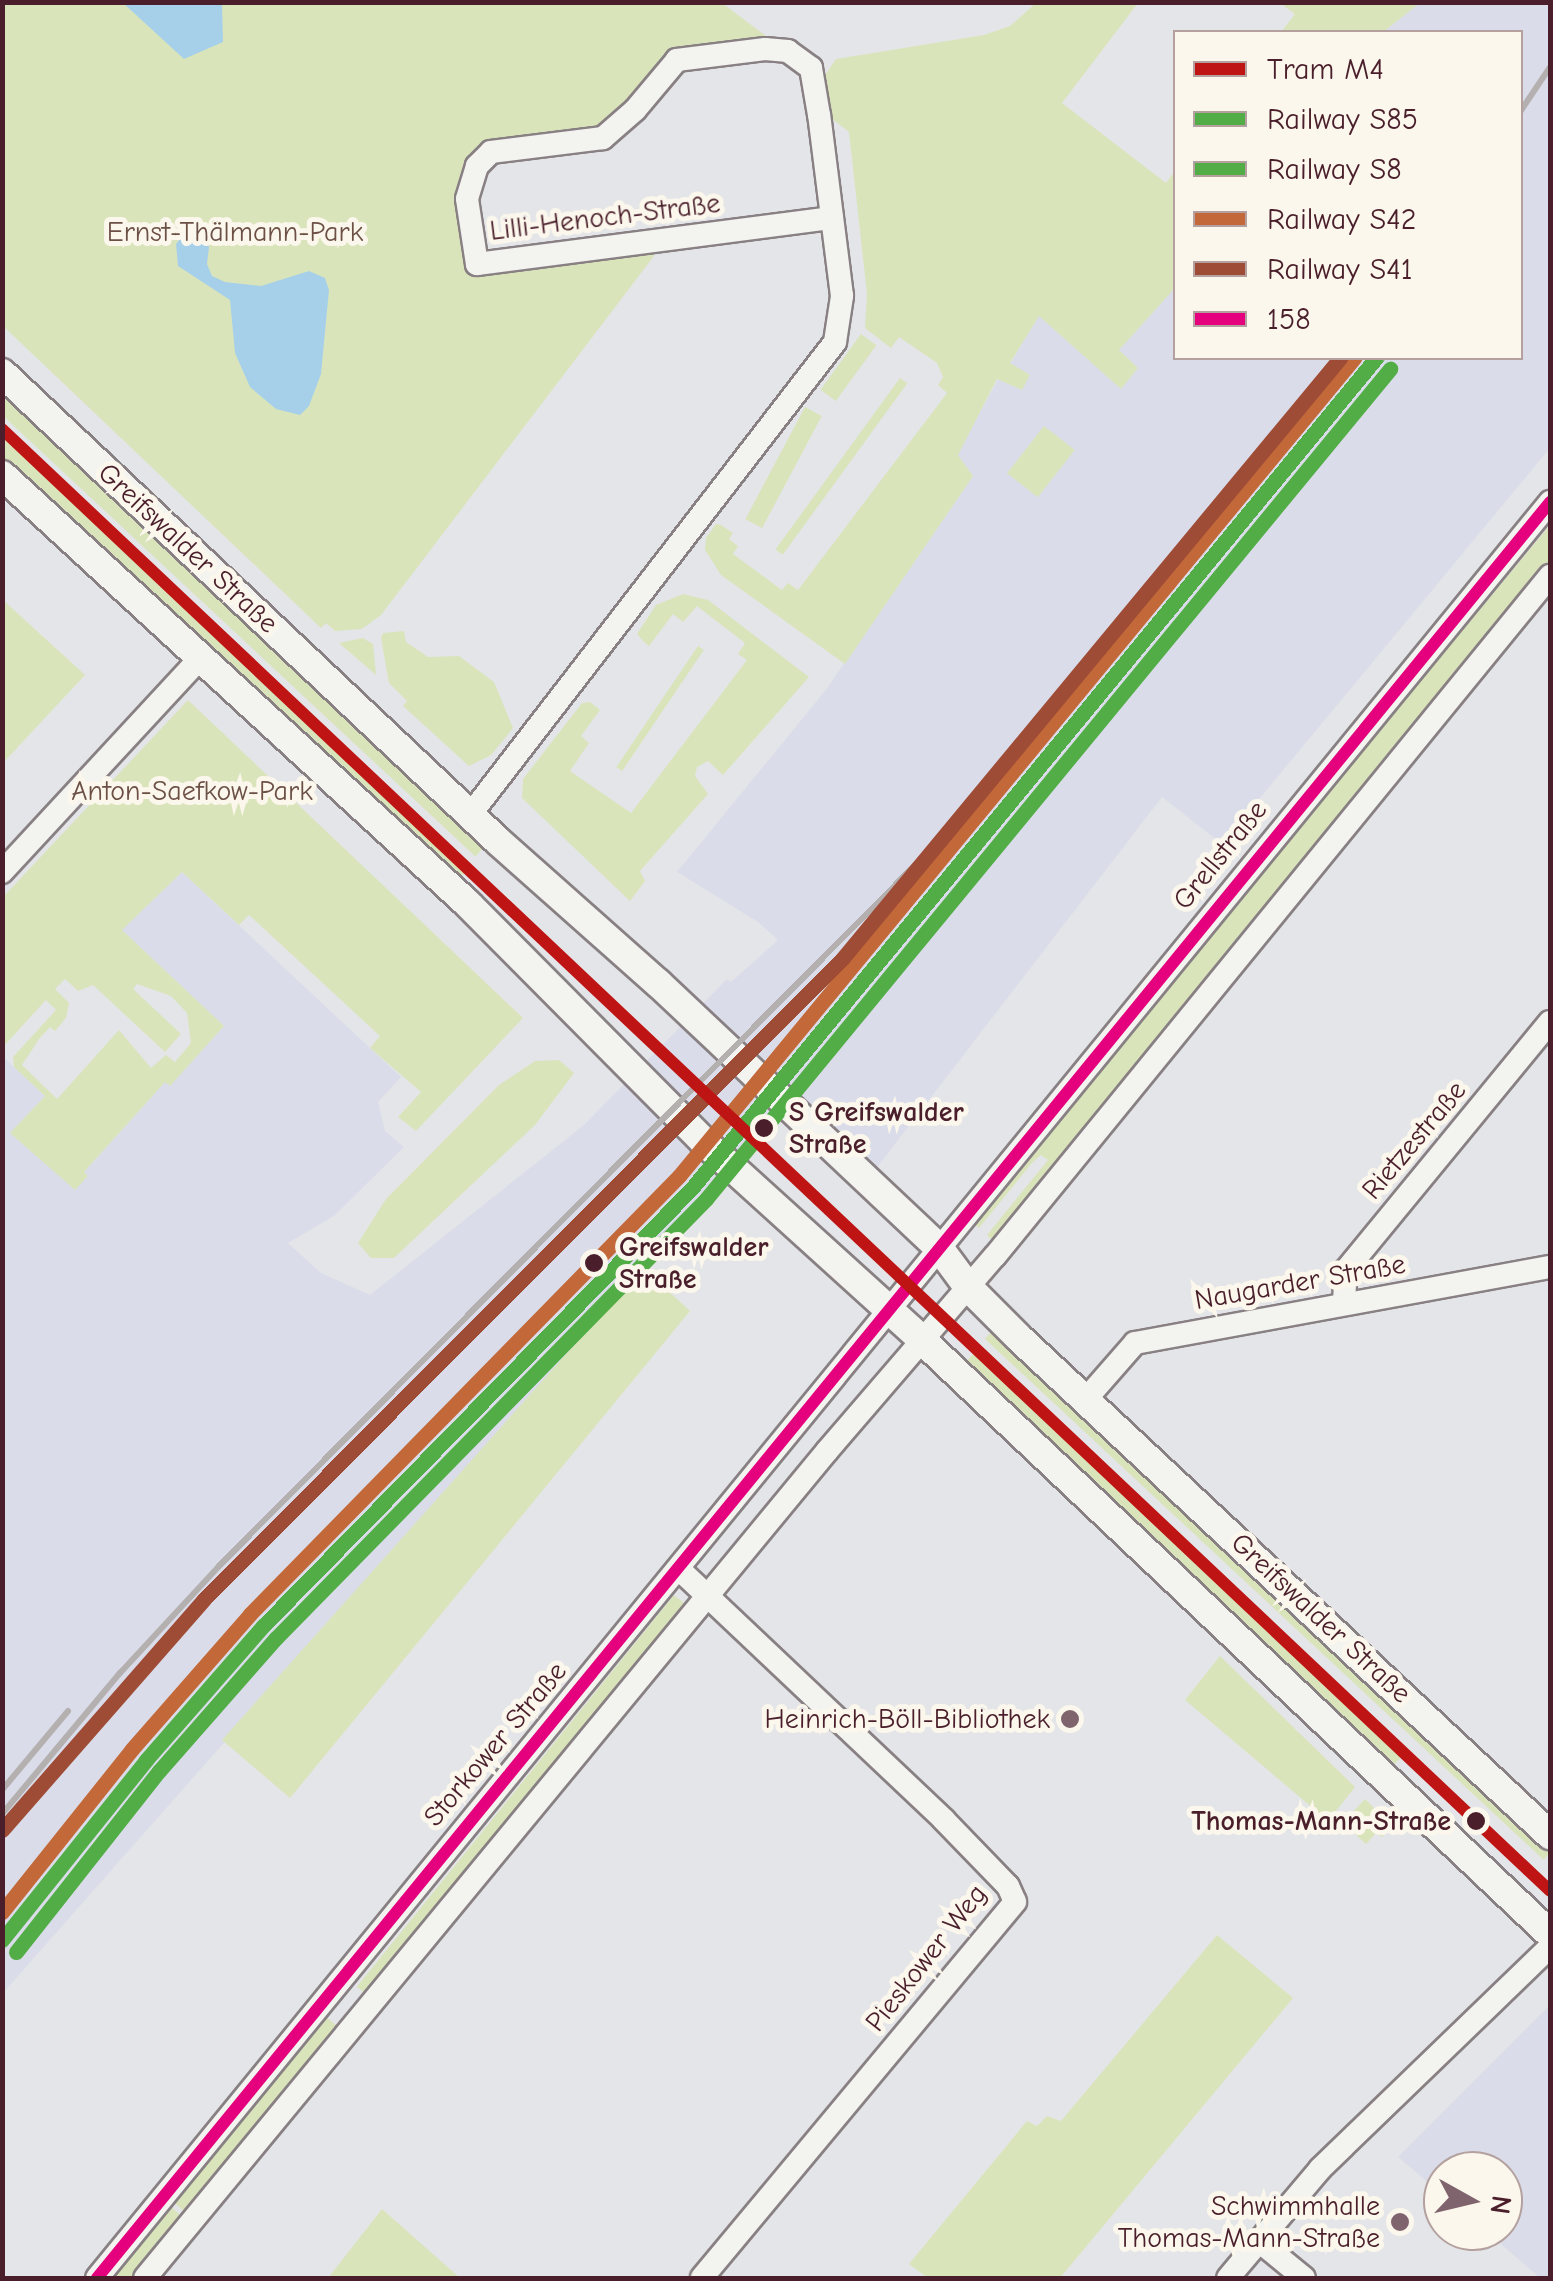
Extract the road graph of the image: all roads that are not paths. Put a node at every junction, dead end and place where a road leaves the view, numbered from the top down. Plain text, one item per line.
1 (832, 218) junction
2 (2, 373) edge
3 (2, 475) edge
4 (1550, 502) edge
5 (1550, 576) edge
6 (200, 658) junction
7 (470, 815) junction
8 (2, 872) edge
9 (1550, 1022) edge
10 (940, 1249) junction
11 (1550, 1267) edge
12 (968, 1287) junction
13 (1344, 1303) junction
14 (889, 1313) junction
15 (921, 1339) junction
16 (1086, 1400) junction
17 (679, 1569) junction
18 (708, 1596) junction
19 (1550, 1834) edge
20 (1550, 1934) edge
21 (1550, 1947) edge
22 (1259, 2241) junction
23 (97, 2278) edge
24 (146, 2278) edge
25 (702, 2278) edge
26 (1228, 2278) edge
27 (1304, 2278) edge

1 - 1 street, Lilli-Henoch-Straße
1 - 7 street, Lilli-Henoch-Straße
2 - 7 main road, Greifswalder Straße
3 - 6 main road
4 - 10 street, Grellstraße
5 - 12 street
6 - 8 street
6 - 14 main road
7 - 10 main road, Greifswalder Straße
9 - 13 street, Rietzestraße
10 - 12 main road, Greifswalder Straße
10 - 14 street, Storkower Straße
11 - 13 street, Naugarder Straße
12 - 15 street
12 - 16 main road, Greifswalder Straße
13 - 16 street, Naugarder Straße
14 - 15 main road
14 - 17 street, Storkower Straße
15 - 18 street
15 - 20 main road
16 - 19 main road, Greifswalder Straße
17 - 18 street, Pieskower Weg
17 - 23 street, Storkower Straße
18 - 24 street
18 - 25 street, Pieskower Weg
21 - 22 street
22 - 26 street
22 - 27 street

